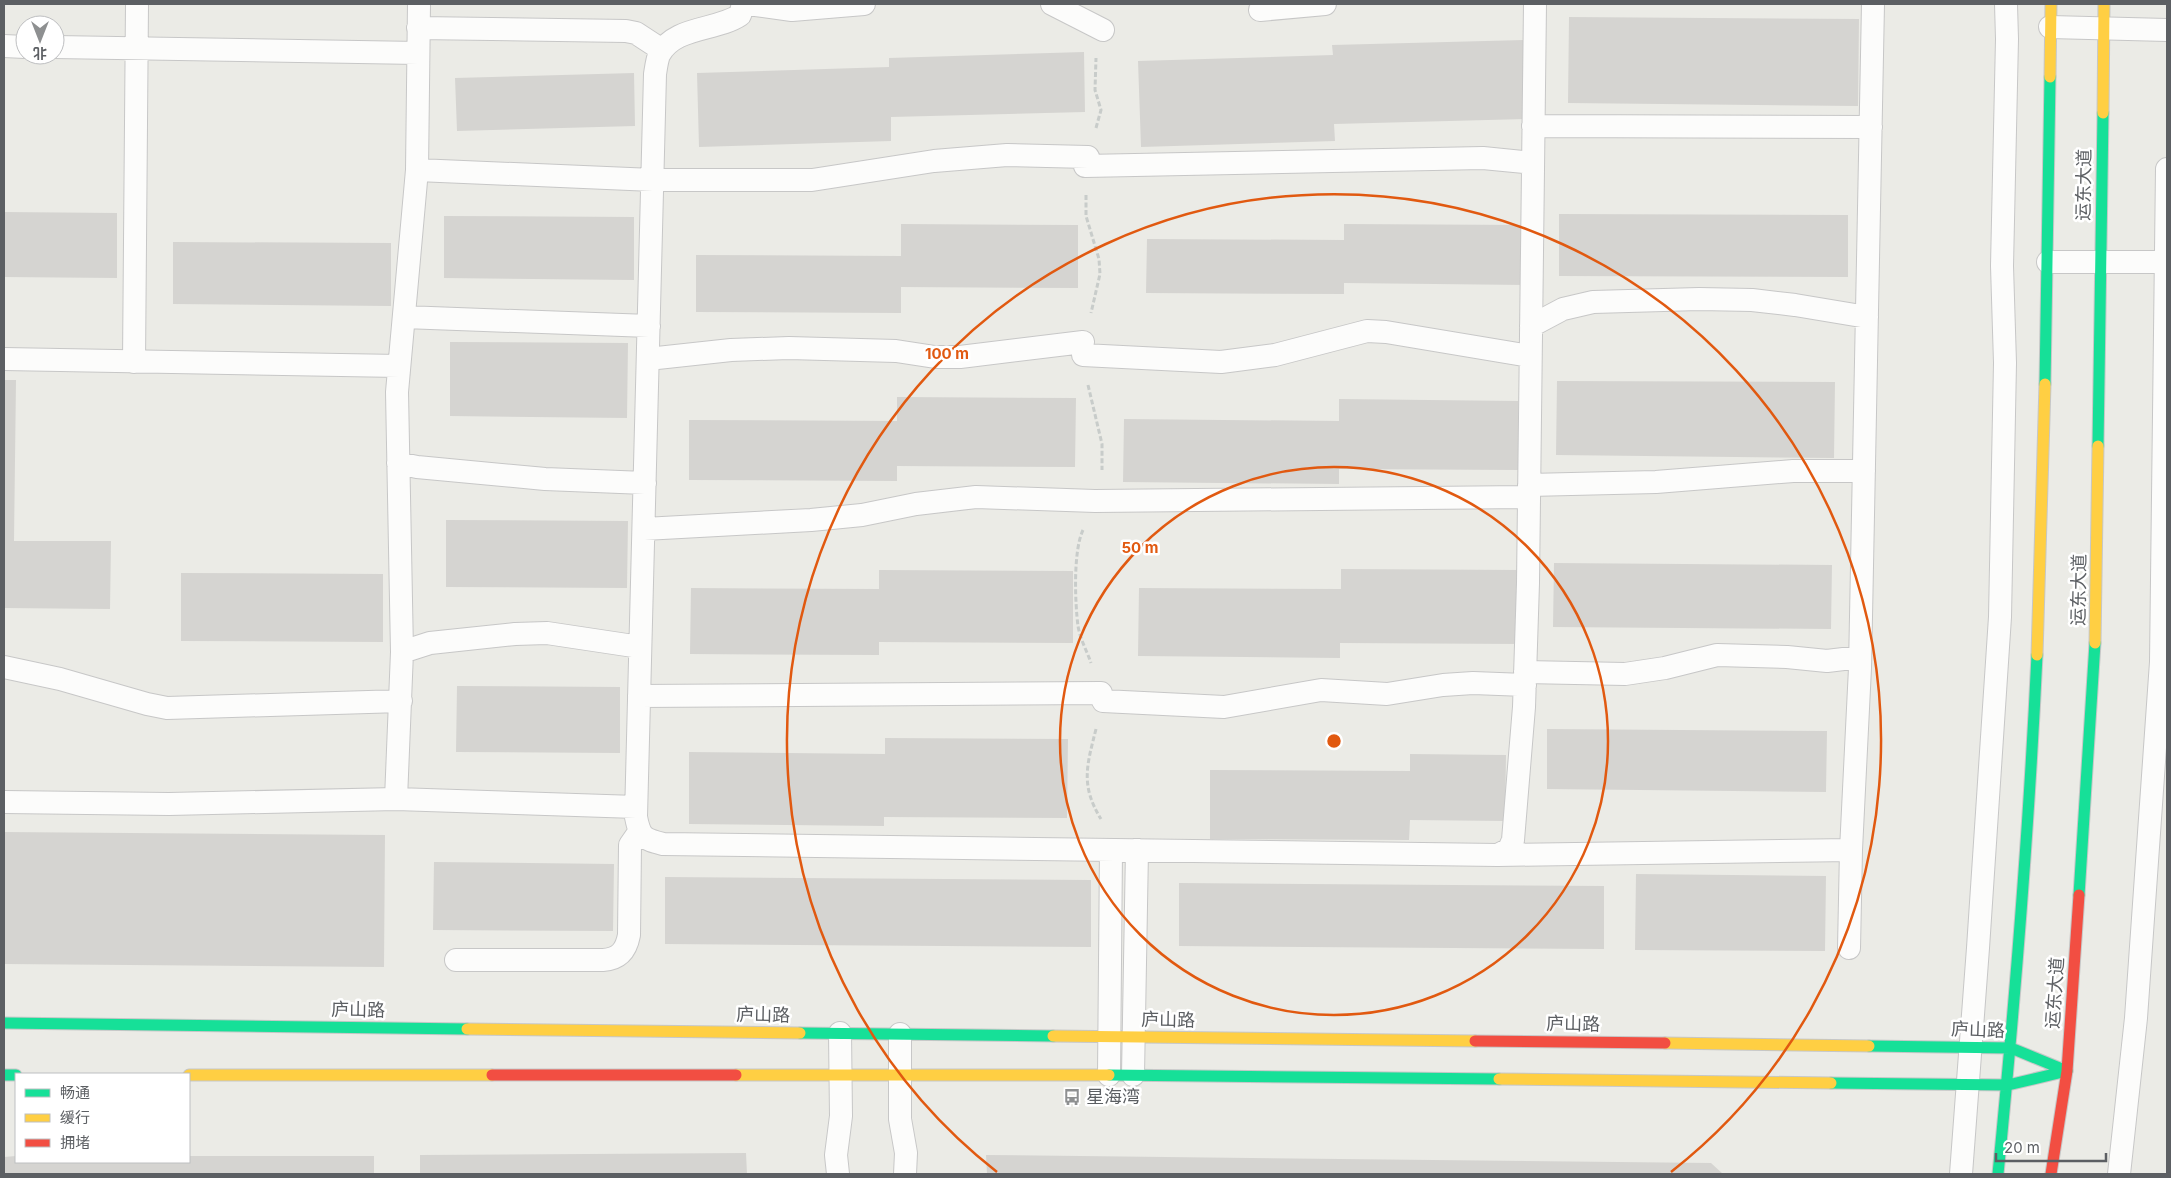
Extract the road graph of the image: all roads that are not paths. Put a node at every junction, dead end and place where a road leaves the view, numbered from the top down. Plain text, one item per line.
1 (137, 4) edge
2 (419, 4) edge
3 (743, 4) edge
4 (748, 4) edge
5 (864, 4) edge
6 (1052, 4) edge
7 (1325, 4) edge
8 (1535, 4) edge
9 (1874, 4) edge
10 (2006, 4) edge
11 (2050, 4) edge
12 (2104, 4) edge
13 (1260, 10) dead end
14 (2050, 27) junction
15 (418, 28) junction
16 (2104, 28) junction
17 (1103, 30) road end
18 (2167, 30) edge
19 (65, 47) edge
20 (138, 47) junction
21 (662, 50) junction
22 (418, 53) junction
23 (1533, 126) junction
24 (1871, 127) junction
25 (1533, 163) junction
26 (2167, 169) edge
27 (417, 170) junction
28 (653, 180) junction
29 (2048, 262) junction
30 (2100, 263) junction
31 (2167, 263) edge
32 (404, 317) junction
33 (1867, 318) junction
34 (649, 326) junction
35 (1531, 326) junction
36 (1530, 356) junction
37 (4, 359) edge
38 (648, 359) junction
39 (134, 362) junction
40 (399, 366) junction
41 (398, 463) junction
42 (1864, 471) junction
43 (645, 483) junction
44 (1529, 491) junction
45 (644, 529) junction
46 (640, 647) junction
47 (402, 652) junction
48 (1860, 658) junction
49 (4, 668) edge
50 (1525, 679) junction
51 (639, 696) junction
52 (401, 700) junction
53 (396, 800) junction
54 (4, 802) edge
55 (636, 807) junction
56 (639, 832) junction
57 (1125, 850) junction
58 (1852, 850) junction
59 (1498, 855) junction
60 (1850, 948) dead end
61 (456, 960) dead end
62 (4, 1023) edge
63 (840, 1033) junction
64 (900, 1034) junction
65 (1109, 1036) junction
66 (1134, 1037) junction
67 (1971, 1047) junction
68 (2011, 1048) junction
69 (2067, 1071) junction
70 (190, 1074) edge
71 (840, 1074) junction
72 (900, 1074) junction
73 (1109, 1074) junction
74 (1133, 1074) junction
75 (1969, 1084) junction
76 (2008, 1086) junction
77 (838, 1174) edge
78 (905, 1174) edge
79 (1961, 1174) edge
80 (1998, 1174) edge
81 (2051, 1174) edge
82 (2118, 1174) edge

1 - 20 lane
2 - 15 lane
3 - 21 lane
4 - 5 lane
6 - 17 lane
7 - 13 lane
8 - 23 lane
9 - 24 lane
10 - 67 lane
11 - 14 street, 运东大道
12 - 16 street, 运东大道
14 - 16 lane
14 - 29 street, 运东大道
15 - 21 lane
15 - 22 lane
16 - 18 lane
16 - 30 street, 运东大道
19 - 20 lane
20 - 22 lane
20 - 39 lane
21 - 28 lane
22 - 27 lane
23 - 24 lane
23 - 25 lane
24 - 33 lane
25 - 28 lane
25 - 35 lane
26 - 31 lane
27 - 28 lane
27 - 32 lane
28 - 34 lane
29 - 30 lane
29 - 68 street, 运东大道
30 - 31 lane
30 - 69 street, 运东大道
31 - 82 lane
32 - 34 lane
32 - 40 lane
33 - 35 lane
33 - 42 lane
34 - 38 lane
35 - 36 lane
36 - 38 lane
36 - 44 lane
37 - 39 lane
38 - 43 lane
39 - 40 lane
40 - 41 lane
41 - 43 lane
41 - 47 lane
42 - 44 lane
42 - 48 lane
43 - 45 lane
44 - 45 lane
44 - 50 lane
45 - 46 lane
46 - 47 lane
46 - 51 lane
47 - 52 lane
48 - 50 lane
48 - 58 lane
49 - 52 lane
50 - 51 lane
50 - 59 lane
51 - 55 lane
52 - 53 lane
53 - 54 lane
53 - 55 lane
55 - 56 lane
56 - 57 lane
56 - 61 lane
57 - 59 lane
57 - 65 lane
57 - 66 lane
58 - 59 lane
58 - 60 lane
62 - 63 street, 庐山路
63 - 64 street, 庐山路
63 - 71 lane
64 - 65 street, 庐山路
64 - 72 lane
65 - 66 street, 庐山路
65 - 73 lane
66 - 67 street, 庐山路
66 - 74 lane
67 - 68 street, 庐山路
67 - 75 lane
68 - 69 street, 庐山路
68 - 76 street, 运东大道
69 - 76 street
69 - 81 street, 运东大道
70 - 71 street
71 - 72 street
71 - 77 lane
72 - 73 street
72 - 78 lane
73 - 74 street
74 - 75 street
75 - 76 street
75 - 79 lane
76 - 80 street, 运东大道

